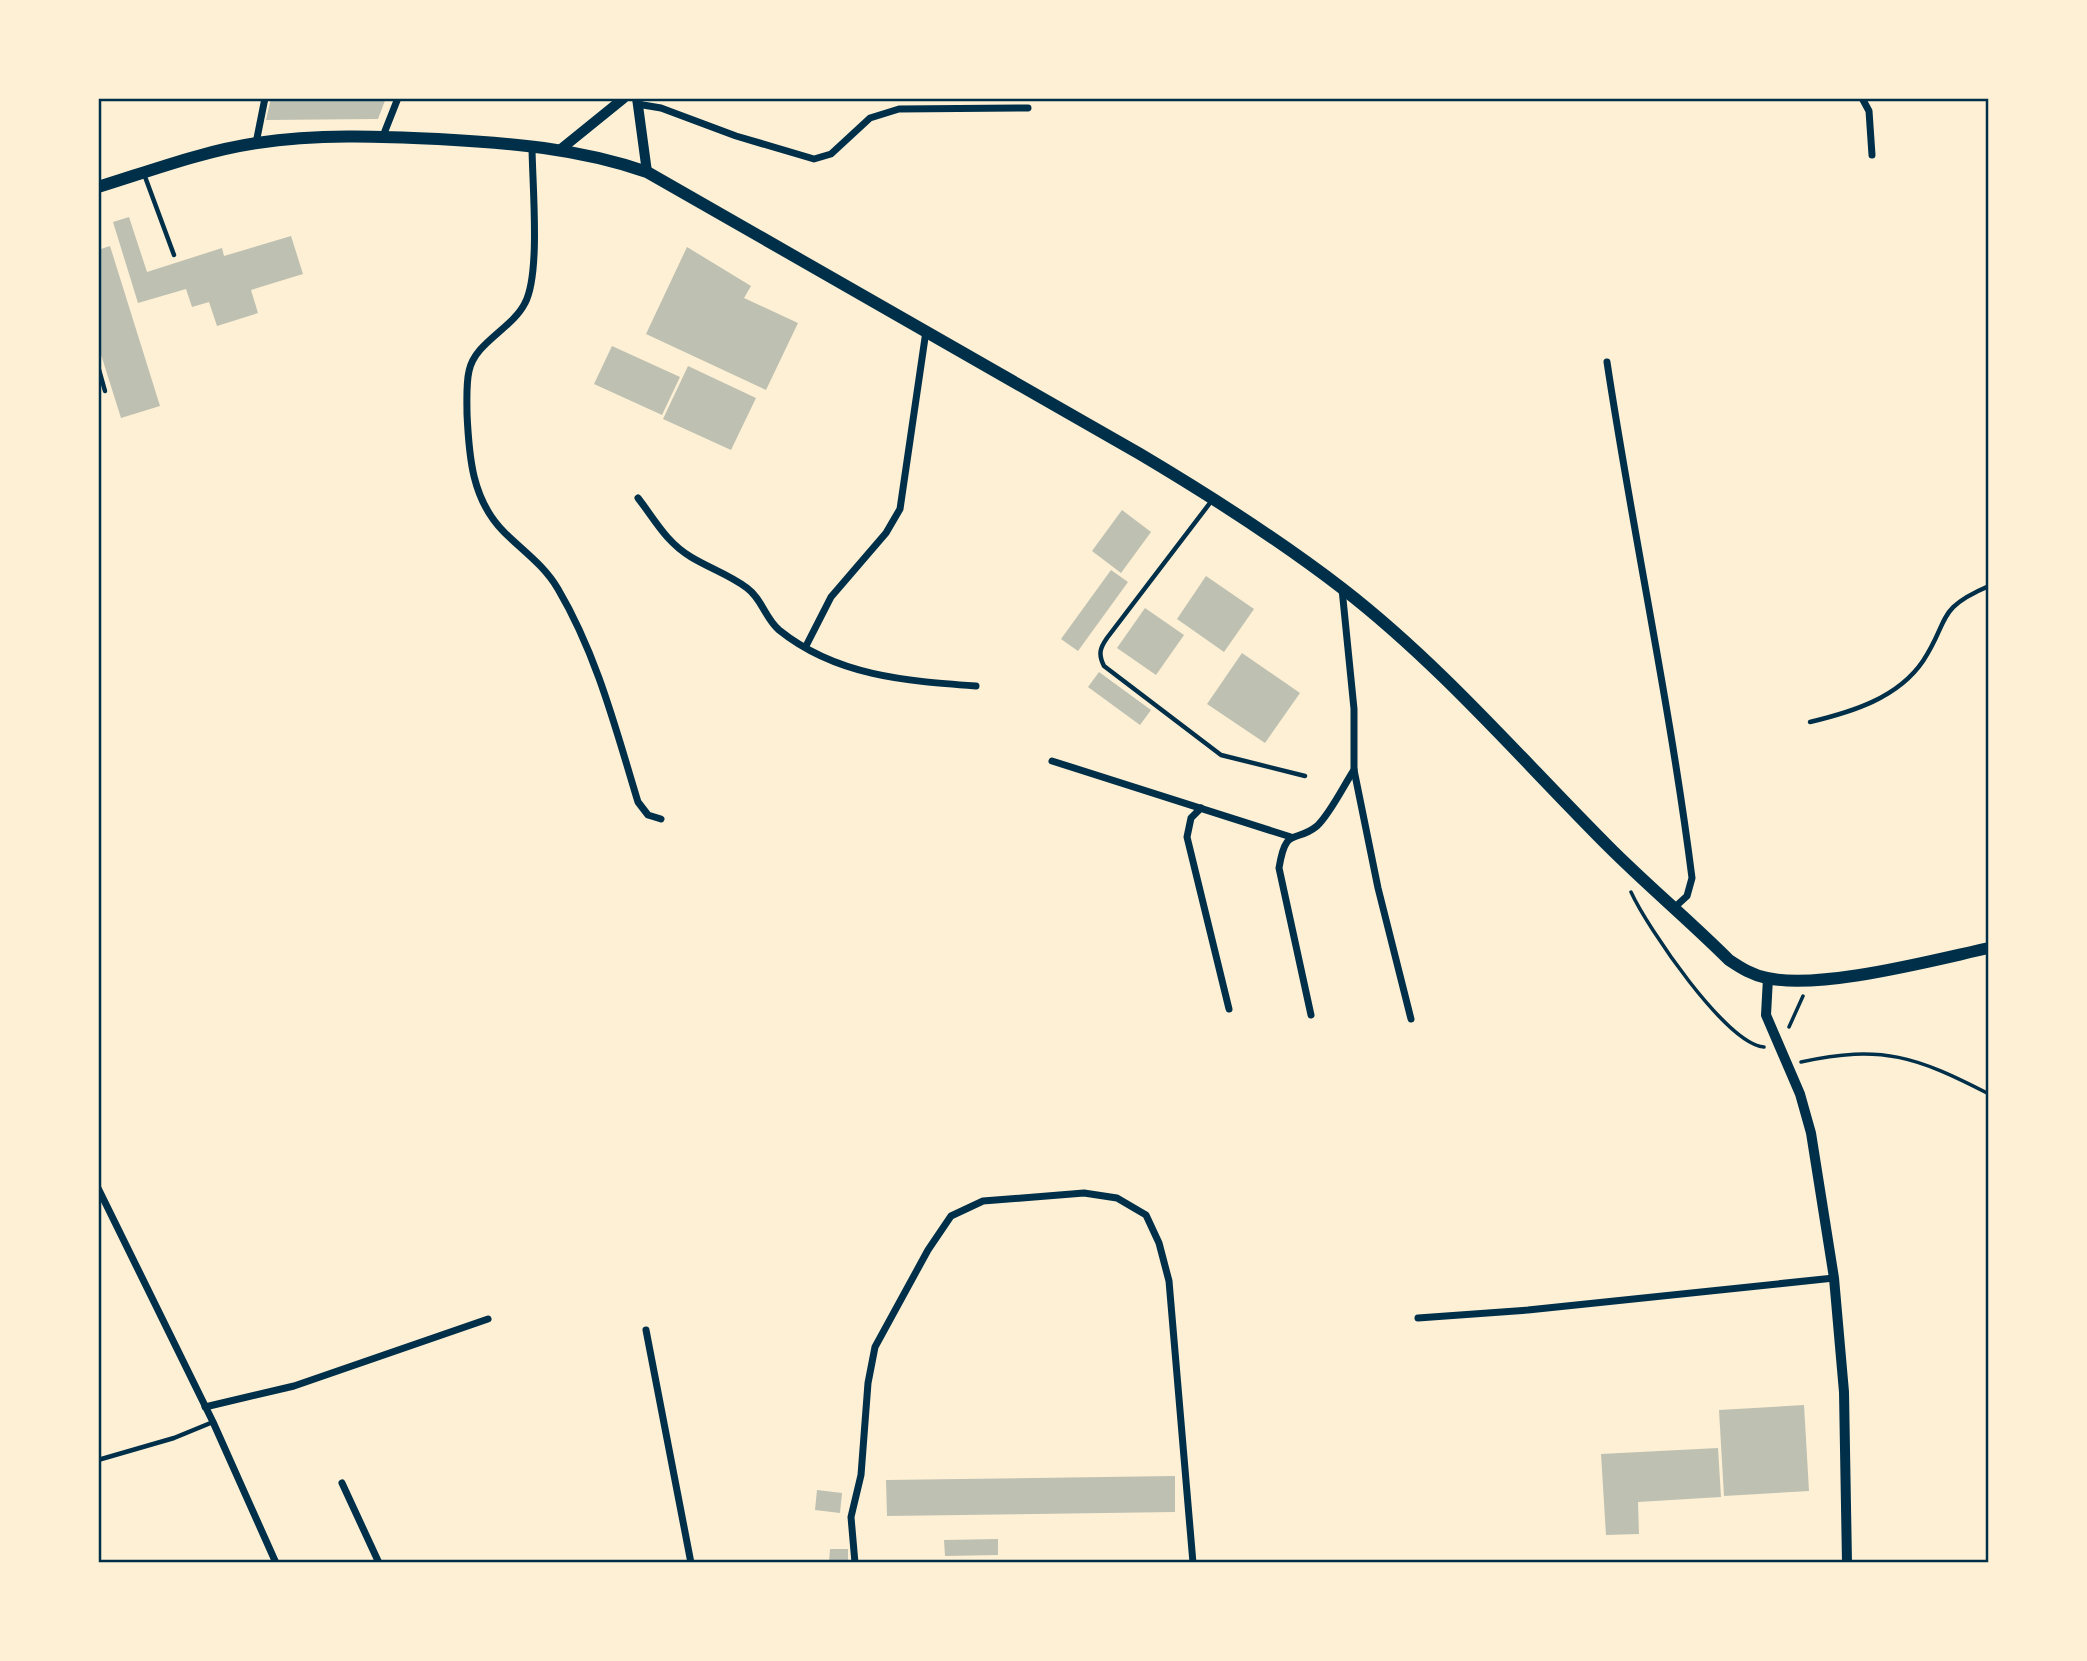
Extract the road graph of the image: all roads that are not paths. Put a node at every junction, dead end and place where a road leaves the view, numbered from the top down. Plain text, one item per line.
1 (265, 98) edge
2 (398, 98) edge
3 (624, 98) edge
4 (1862, 98) edge
5 (637, 101) edge
6 (1028, 108) dead end
7 (383, 136) junction
8 (256, 143) junction
9 (532, 144) junction
10 (561, 149) junction
11 (1872, 155) dead end
12 (647, 172) junction
13 (144, 173) junction
14 (98, 187) edge
15 (174, 255) dead end
16 (926, 330) junction
17 (1607, 362) dead end
18 (98, 366) edge
19 (105, 391) dead end
20 (638, 498) dead end
21 (1214, 499) junction
22 (1989, 586) edge
23 (1342, 589) junction
24 (806, 646) junction
25 (976, 686) dead end
26 (1810, 722) dead end
27 (1052, 761) dead end
28 (1354, 770) junction
29 (1305, 776) dead end
30 (1201, 808) junction
31 (661, 819) dead end
32 (1291, 837) junction
33 (1675, 907) junction
34 (1989, 948) edge
35 (1768, 978) junction
36 (1229, 1009) dead end
37 (1311, 1015) dead end
38 (1411, 1019) dead end
39 (98, 1188) edge
40 (1834, 1278) junction
41 (1418, 1318) dead end
42 (488, 1319) dead end
43 (646, 1330) dead end
44 (205, 1407) junction
45 (213, 1422) junction
46 (98, 1460) edge
47 (342, 1483) dead end
48 (276, 1563) edge
49 (379, 1563) edge
50 (691, 1563) edge
51 (855, 1563) edge
52 (1193, 1563) edge
53 (1847, 1563) edge

1 - 8 street
2 - 7 street
3 - 10 street
4 - 11 street
5 - 6 street
5 - 12 street
7 - 8 main road
7 - 9 main road
8 - 13 main road
9 - 10 main road
9 - 31 street
10 - 12 main road
12 - 16 main road
13 - 14 main road
13 - 15 lane
16 - 21 main road
16 - 24 street
17 - 33 street
18 - 19 lane
20 - 24 street
21 - 23 main road
21 - 29 lane
22 - 26 lane
23 - 28 street
23 - 33 main road
24 - 25 street
27 - 30 street
28 - 32 street
28 - 38 street
30 - 32 street
30 - 36 street
32 - 37 street
33 - 35 main road
34 - 35 main road
35 - 40 street
39 - 44 street
40 - 41 street
40 - 53 street
42 - 44 street
43 - 50 street
44 - 45 street
45 - 46 lane
45 - 48 street
47 - 49 street
51 - 52 street

